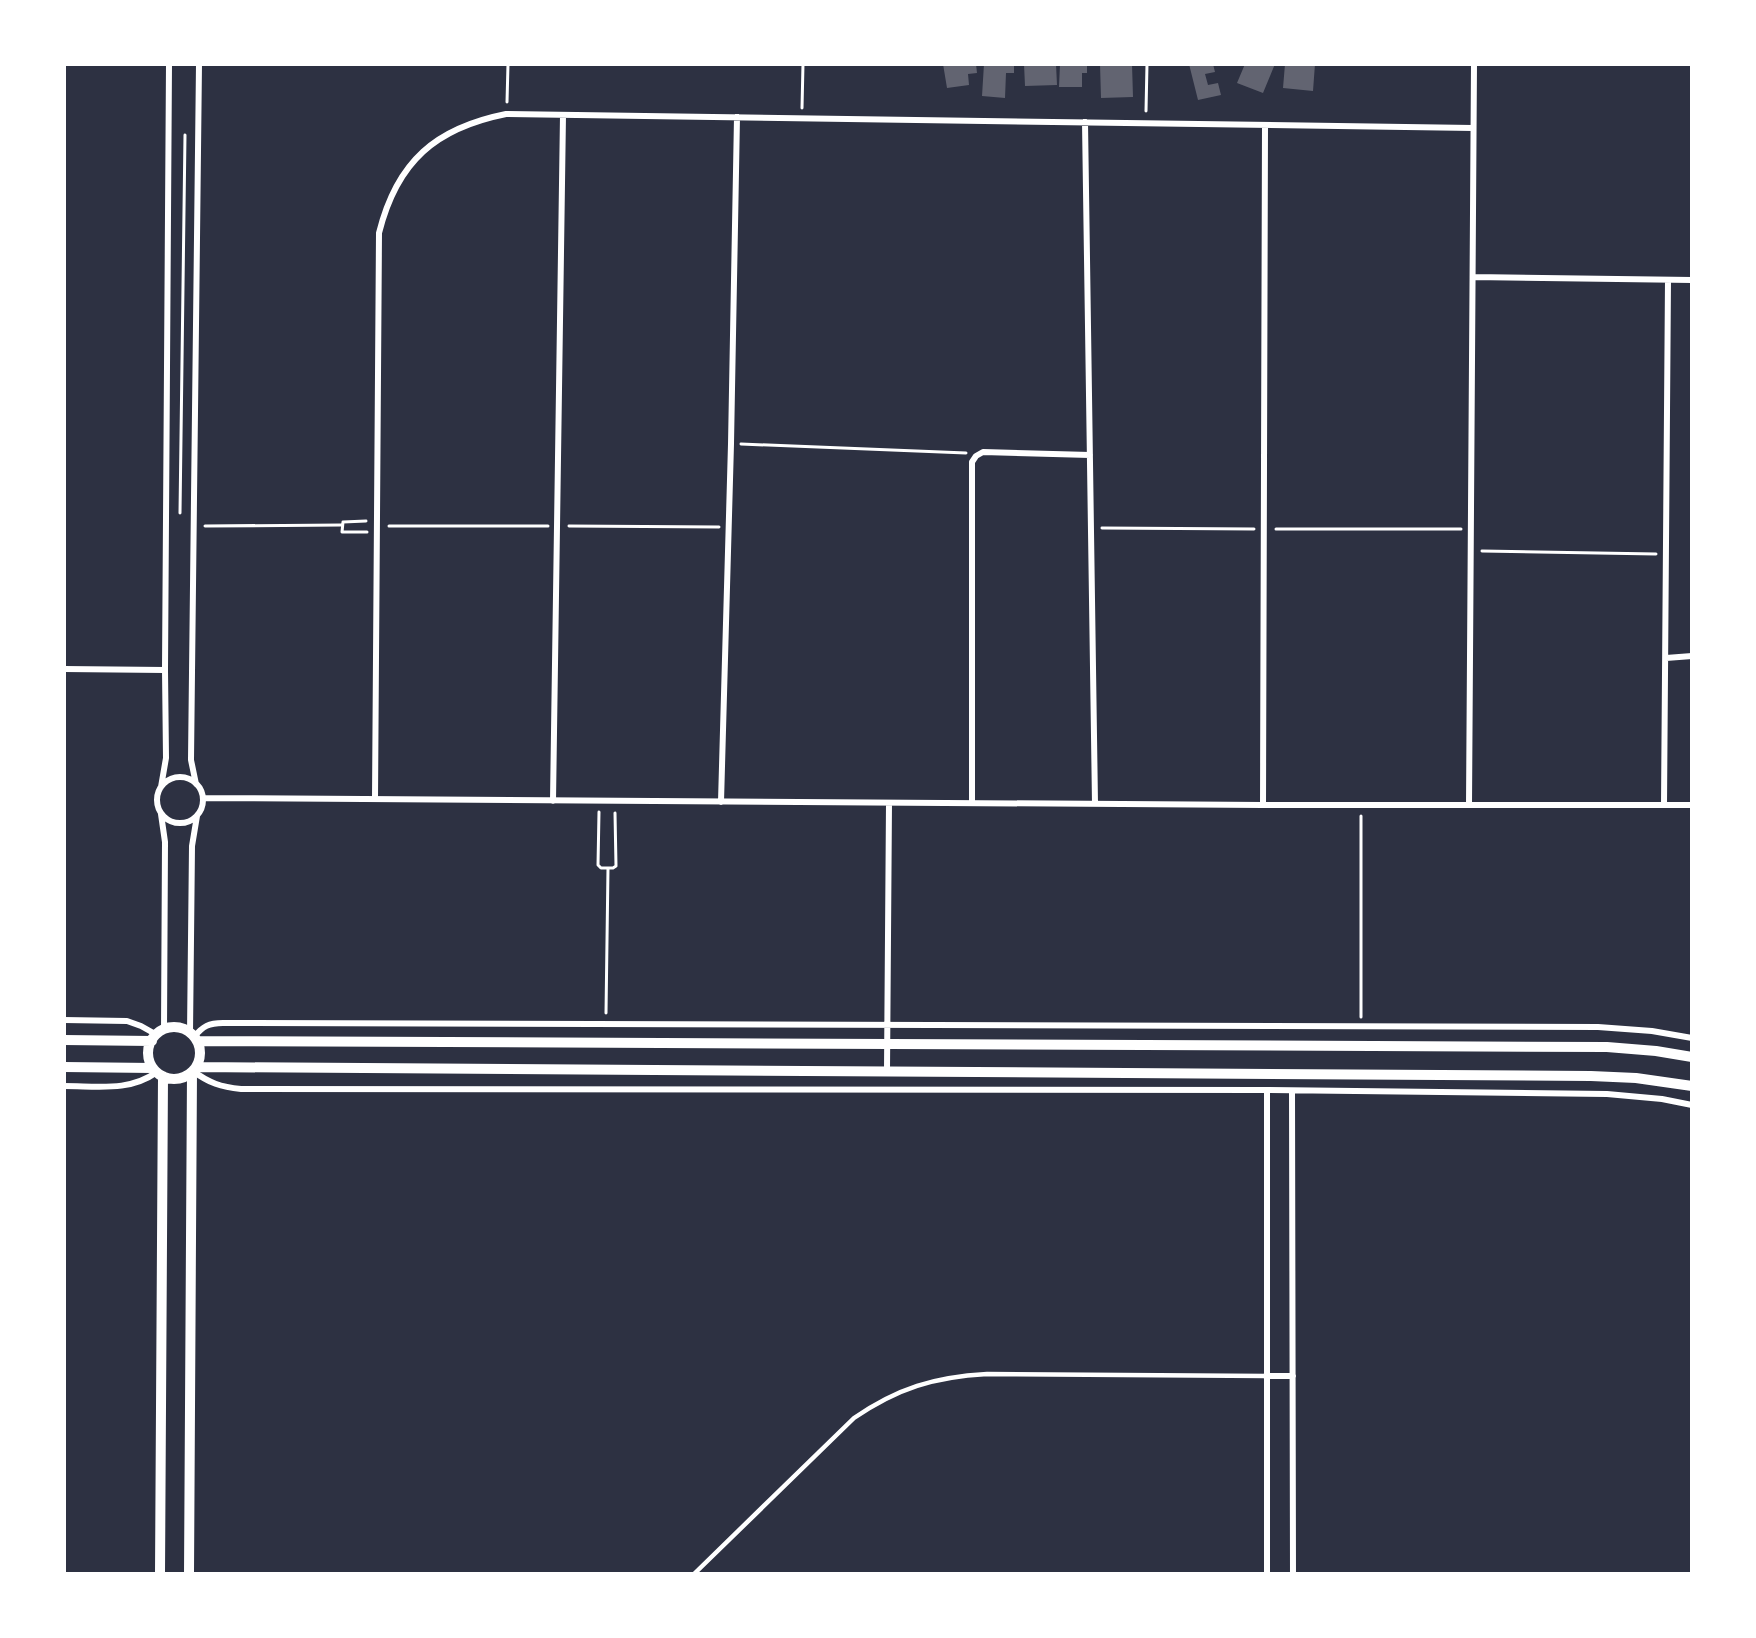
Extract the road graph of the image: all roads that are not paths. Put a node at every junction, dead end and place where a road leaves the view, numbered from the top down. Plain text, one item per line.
1 (169, 64) edge
2 (199, 64) edge
3 (1474, 64) edge
4 (563, 115) junction
5 (737, 117) junction
6 (1085, 122) junction
7 (1265, 125) junction
8 (1473, 128) junction
9 (1473, 277) junction
10 (1668, 280) junction
11 (1692, 280) edge
12 (1090, 455) junction
13 (1692, 656) edge
14 (1666, 658) junction
15 (64, 669) edge
16 (165, 670) junction
17 (196, 784) junction
18 (161, 787) junction
19 (204, 798) junction
20 (375, 800) junction
21 (554, 801) junction
22 (722, 802) junction
23 (889, 803) junction
24 (972, 803) junction
25 (1095, 804) junction
26 (1263, 805) junction
27 (1469, 805) junction
28 (1664, 805) junction
29 (1692, 805) edge
30 (161, 814) junction
31 (197, 816) junction
32 (64, 1020) edge
33 (888, 1026) junction
34 (158, 1035) junction
35 (194, 1037) junction
36 (1692, 1038) edge
37 (64, 1040) edge
38 (887, 1045) junction
39 (1692, 1057) edge
40 (64, 1067) edge
41 (194, 1070) junction
42 (887, 1070) junction
43 (158, 1072) junction
44 (64, 1086) edge
45 (1692, 1086) edge
46 (1267, 1090) junction
47 (1292, 1091) junction
48 (1692, 1105) edge
49 (1266, 1376) junction
50 (1293, 1376) junction
51 (160, 1574) edge
52 (189, 1574) edge
53 (694, 1574) edge
54 (1267, 1574) edge
55 (1293, 1574) edge

1 - 16 street
2 - 17 street
3 - 8 street
4 - 5 street
4 - 20 street
4 - 21 street
5 - 6 street
5 - 22 street
6 - 7 street
6 - 12 street
7 - 8 street
7 - 26 street
8 - 9 street
9 - 10 street
9 - 27 street
10 - 11 street
10 - 14 street
12 - 24 street
12 - 25 street
13 - 14 street
14 - 28 street
15 - 16 street
16 - 18 street
17 - 18 street
17 - 19 street
18 - 30 street
19 - 20 street
19 - 31 street
20 - 21 street
21 - 22 street
22 - 23 street
23 - 24 street
23 - 33 street
24 - 25 street
25 - 26 street
26 - 27 street
27 - 28 street
28 - 29 street
30 - 31 street
30 - 34 street
31 - 35 street
32 - 34 street
33 - 35 street
33 - 36 street
33 - 38 street
34 - 35 street
34 - 37 street
34 - 43 street
35 - 38 street
35 - 41 street
38 - 39 street
38 - 42 street
40 - 43 street
41 - 42 street
41 - 43 street
41 - 46 street
41 - 52 street
42 - 45 street
43 - 44 street
43 - 51 street
46 - 47 street
46 - 49 street
47 - 48 street
47 - 50 street
49 - 50 street
49 - 53 lane
49 - 54 street
50 - 55 street

